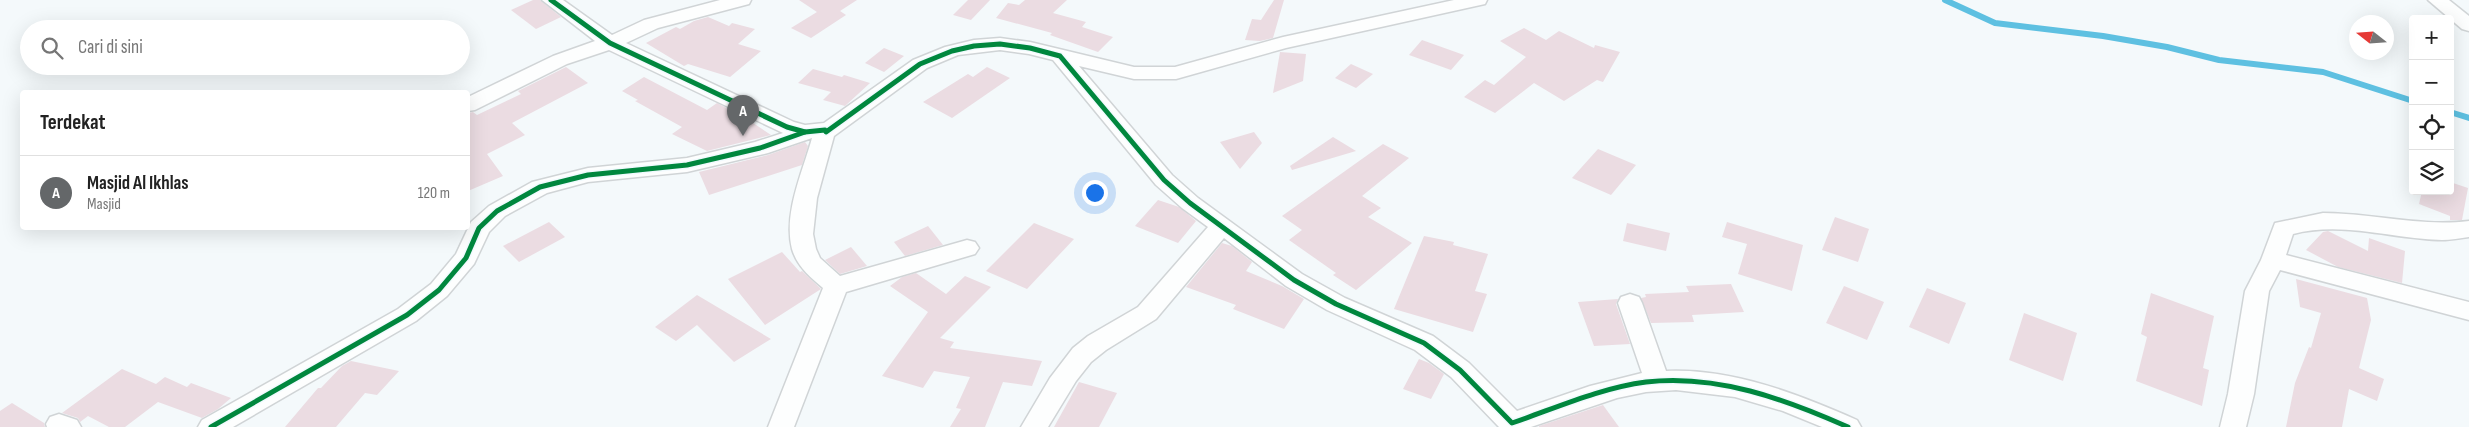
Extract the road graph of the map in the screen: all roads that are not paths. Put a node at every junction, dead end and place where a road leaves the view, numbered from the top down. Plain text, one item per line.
1 (551, 0) edge
2 (742, 0) edge
3 (1478, 0) edge
4 (2437, 0) edge
5 (2469, 25) edge
6 (610, 43) junction
7 (1060, 56) junction
8 (470, 104) edge
9 (815, 131) junction
10 (1222, 226) junction
11 (2469, 229) edge
12 (968, 248) dead end
13 (2273, 260) junction
14 (836, 286) junction
15 (1630, 303) dead end
16 (2469, 311) edge
17 (1657, 381) junction
18 (1509, 425) edge
19 (211, 427) edge
20 (781, 427) edge
21 (1034, 427) edge
22 (1848, 427) edge
23 (2233, 427) edge

1 - 6 street
2 - 6 street
3 - 7 street
4 - 5 street
6 - 8 street
6 - 9 street
7 - 9 street
7 - 10 street
9 - 14 street
9 - 19 street
10 - 18 street
10 - 21 street
11 - 13 street
12 - 14 street
13 - 16 street
13 - 23 street
14 - 20 street
15 - 17 street
17 - 18 street
17 - 22 street

